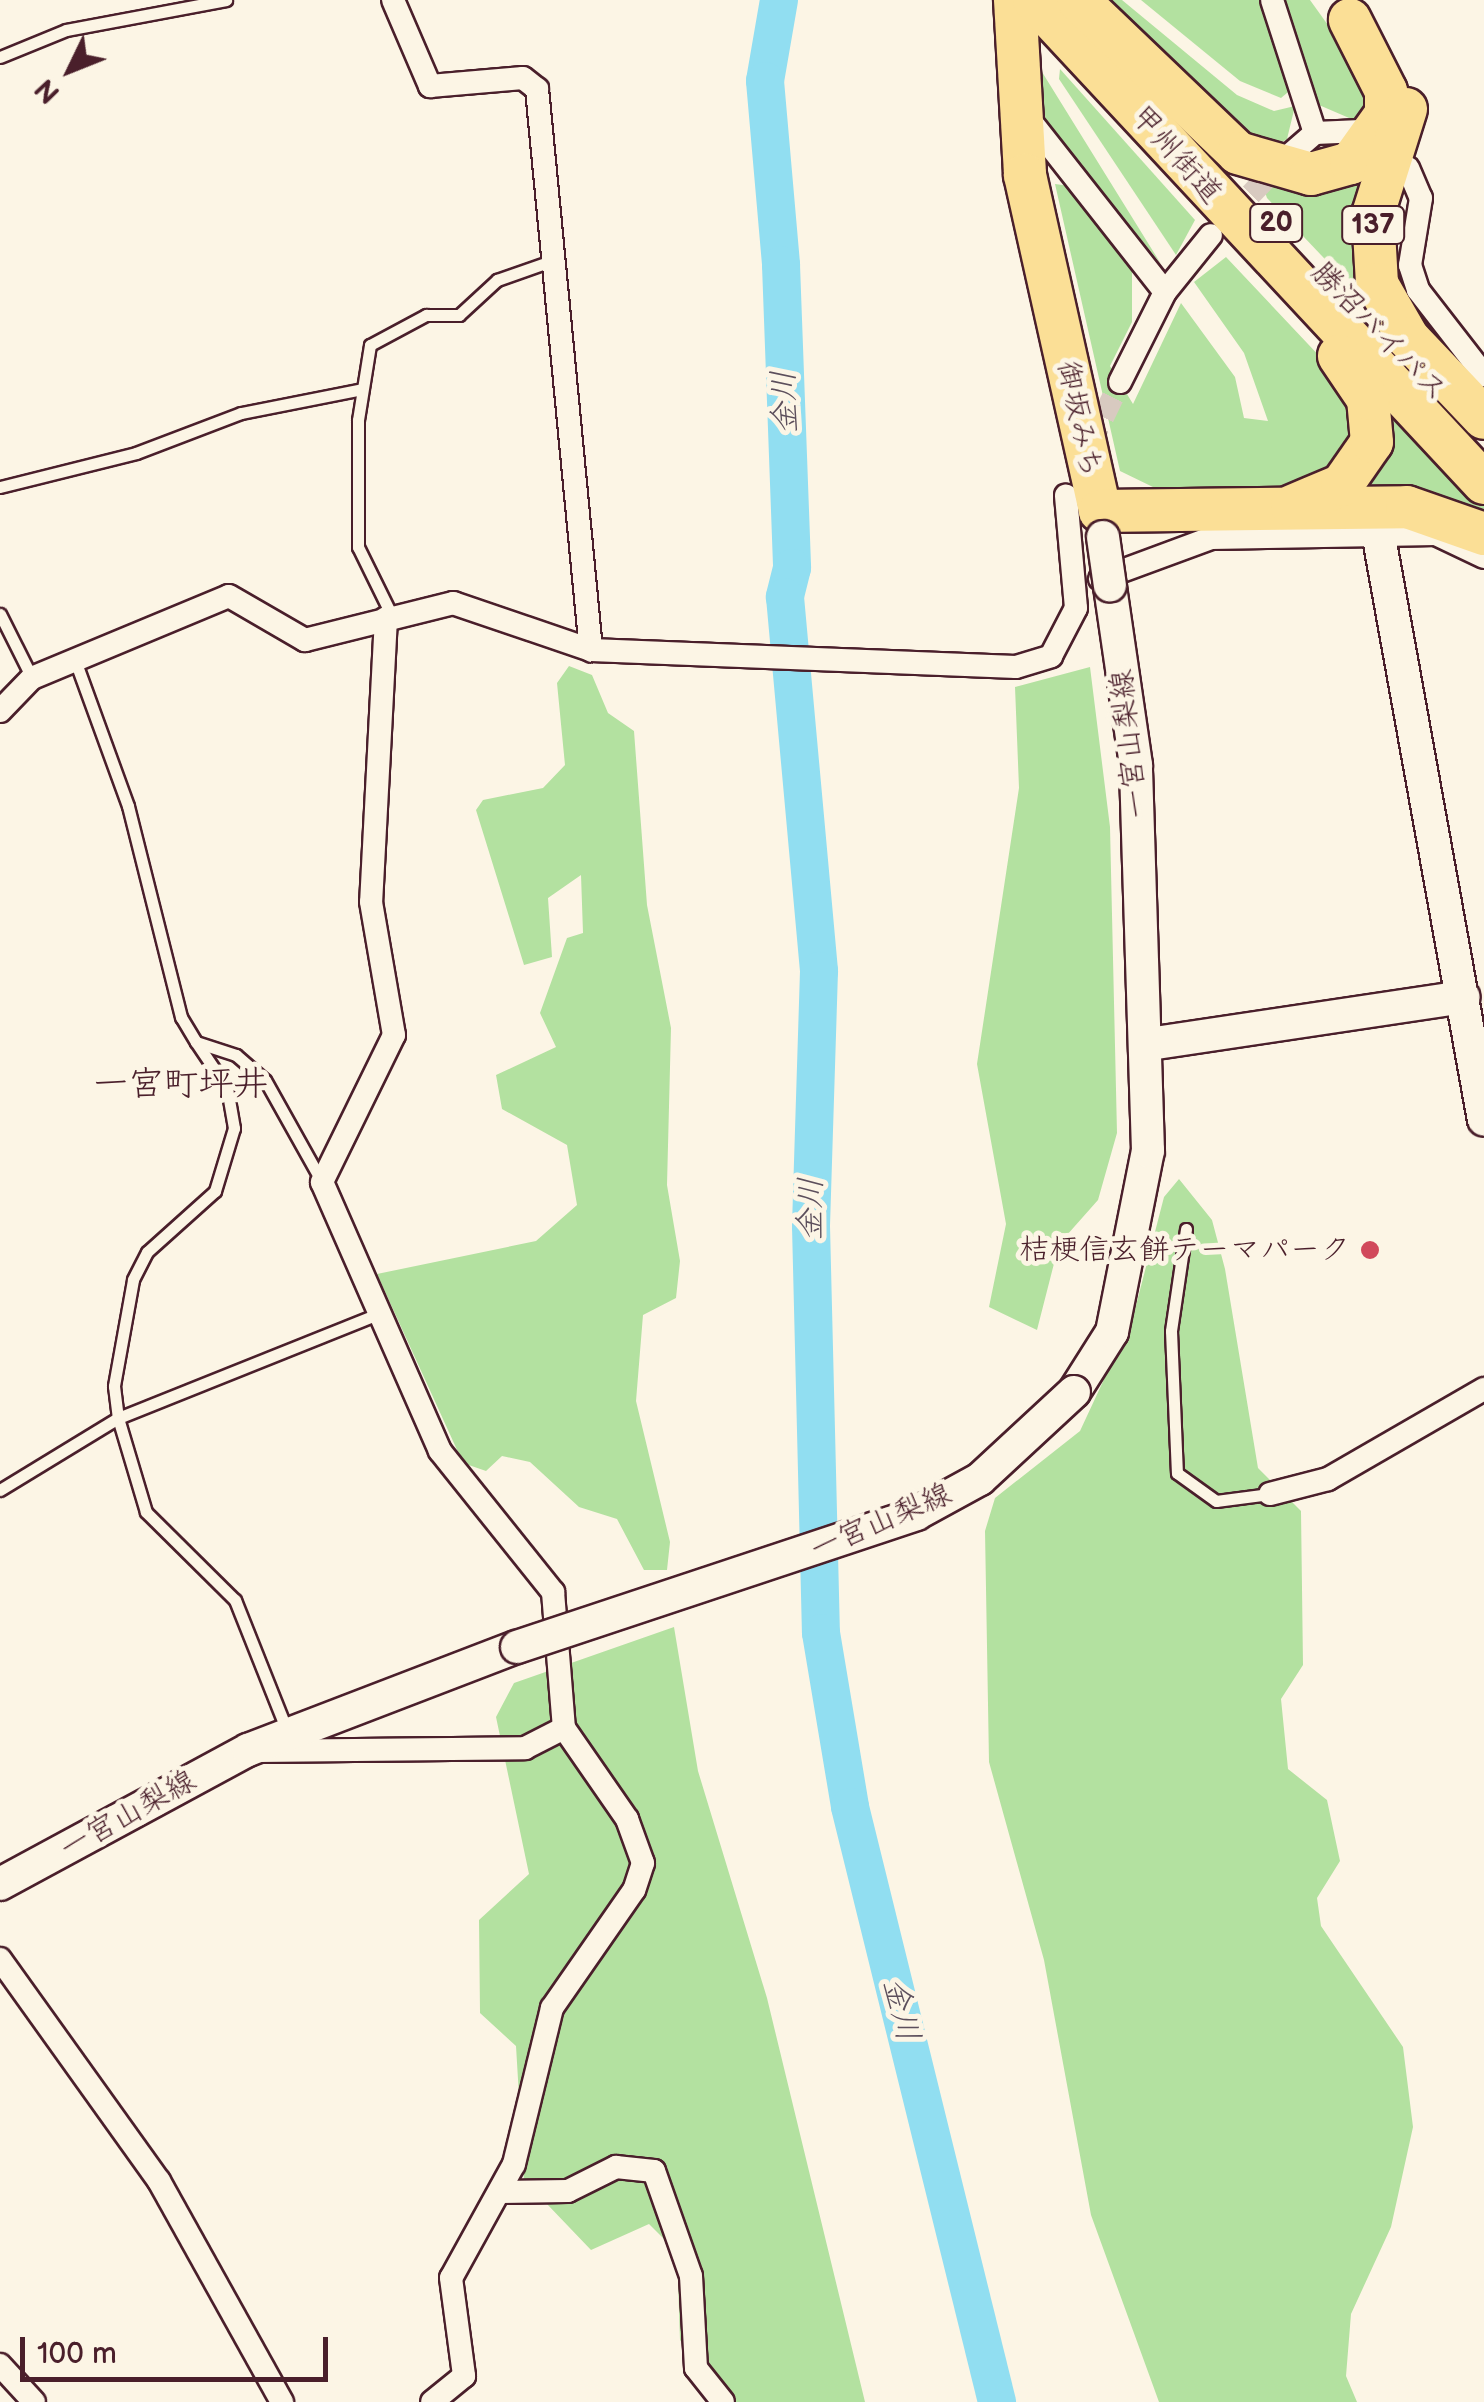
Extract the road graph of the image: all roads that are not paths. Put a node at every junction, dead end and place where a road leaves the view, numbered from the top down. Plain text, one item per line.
1 (226, 0) edge
2 (393, 0) edge
3 (1272, 0) edge
4 (1047, 1) edge
5 (1341, 10) edge
6 (0, 57) edge
7 (1016, 110) junction
8 (1362, 131) dead end
9 (1314, 133) junction
10 (1292, 152) tunnel mouth
11 (1408, 168) dead end
12 (1211, 235) tunnel mouth
13 (554, 260) junction
14 (1280, 269) junction
15 (1165, 292) junction
16 (1484, 375) edge
17 (1120, 382) tunnel mouth
18 (362, 389) junction
19 (1484, 418) edge
20 (1484, 442) edge
21 (1484, 483) edge
22 (0, 487) edge
23 (1267, 512) junction
24 (1090, 514) junction
25 (1378, 532) junction
26 (1484, 534) edge
27 (1484, 556) edge
28 (1094, 586) junction
29 (0, 614) edge
30 (389, 617) junction
31 (602, 651) junction
32 (76, 663) junction
33 (32, 678) junction
34 (0, 711) edge
35 (1464, 997) junction
36 (196, 1042) junction
37 (1149, 1044) junction
38 (1484, 1120) edge
39 (322, 1182) junction
40 (1186, 1229) dead end
41 (378, 1314) junction
42 (1484, 1388) edge
43 (118, 1418) junction
44 (3, 1482) edge
45 (1270, 1494) joint
46 (564, 1728) junction
47 (288, 1732) junction
48 (248, 1750) junction
49 (0, 1884) edge
50 (0, 1959) edge
51 (502, 2192) junction
52 (0, 2365) edge
53 (34, 2402) edge
54 (282, 2402) edge
55 (432, 2402) edge
56 (723, 2402) edge

1 - 6 lane
2 - 13 street
3 - 9 street
4 - 5 highway
4 - 7 highway, 御坂みち
4 - 14 highway, 甲州街道 / 20
4 - 20 highway, 勝沼バイパス / 20
5 - 19 highway, 137
7 - 15 street
7 - 24 highway, 御坂みち
8 - 9 street
9 - 10 street
11 - 16 street
12 - 15 street
13 - 18 lane
13 - 31 street
14 - 21 highway, 甲州街道 / 20
14 - 23 highway
15 - 17 street
18 - 22 lane
18 - 30 lane
23 - 24 highway, 御坂みち
23 - 26 highway, 御坂みち
24 - 28 main road, 一宮山梨線, bridge
24 - 28 street
25 - 27 street
25 - 28 street
25 - 35 main road
28 - 31 street
28 - 37 main road, 一宮山梨線
29 - 33 lane
30 - 31 street
30 - 32 street
30 - 39 street
32 - 33 street
32 - 36 lane
33 - 34 street
35 - 37 main road
35 - 38 main road
36 - 39 lane
36 - 43 lane
37 - 47 main road, 一宮山梨線, bridge
39 - 41 street
40 - 45 lane
41 - 43 lane
41 - 46 street
42 - 45 street
43 - 44 lane
43 - 47 lane
46 - 48 street
46 - 51 street
47 - 48 main road, 一宮山梨線
48 - 49 main road, 一宮山梨線
50 - 54 street
51 - 55 street
51 - 56 street
52 - 53 street

